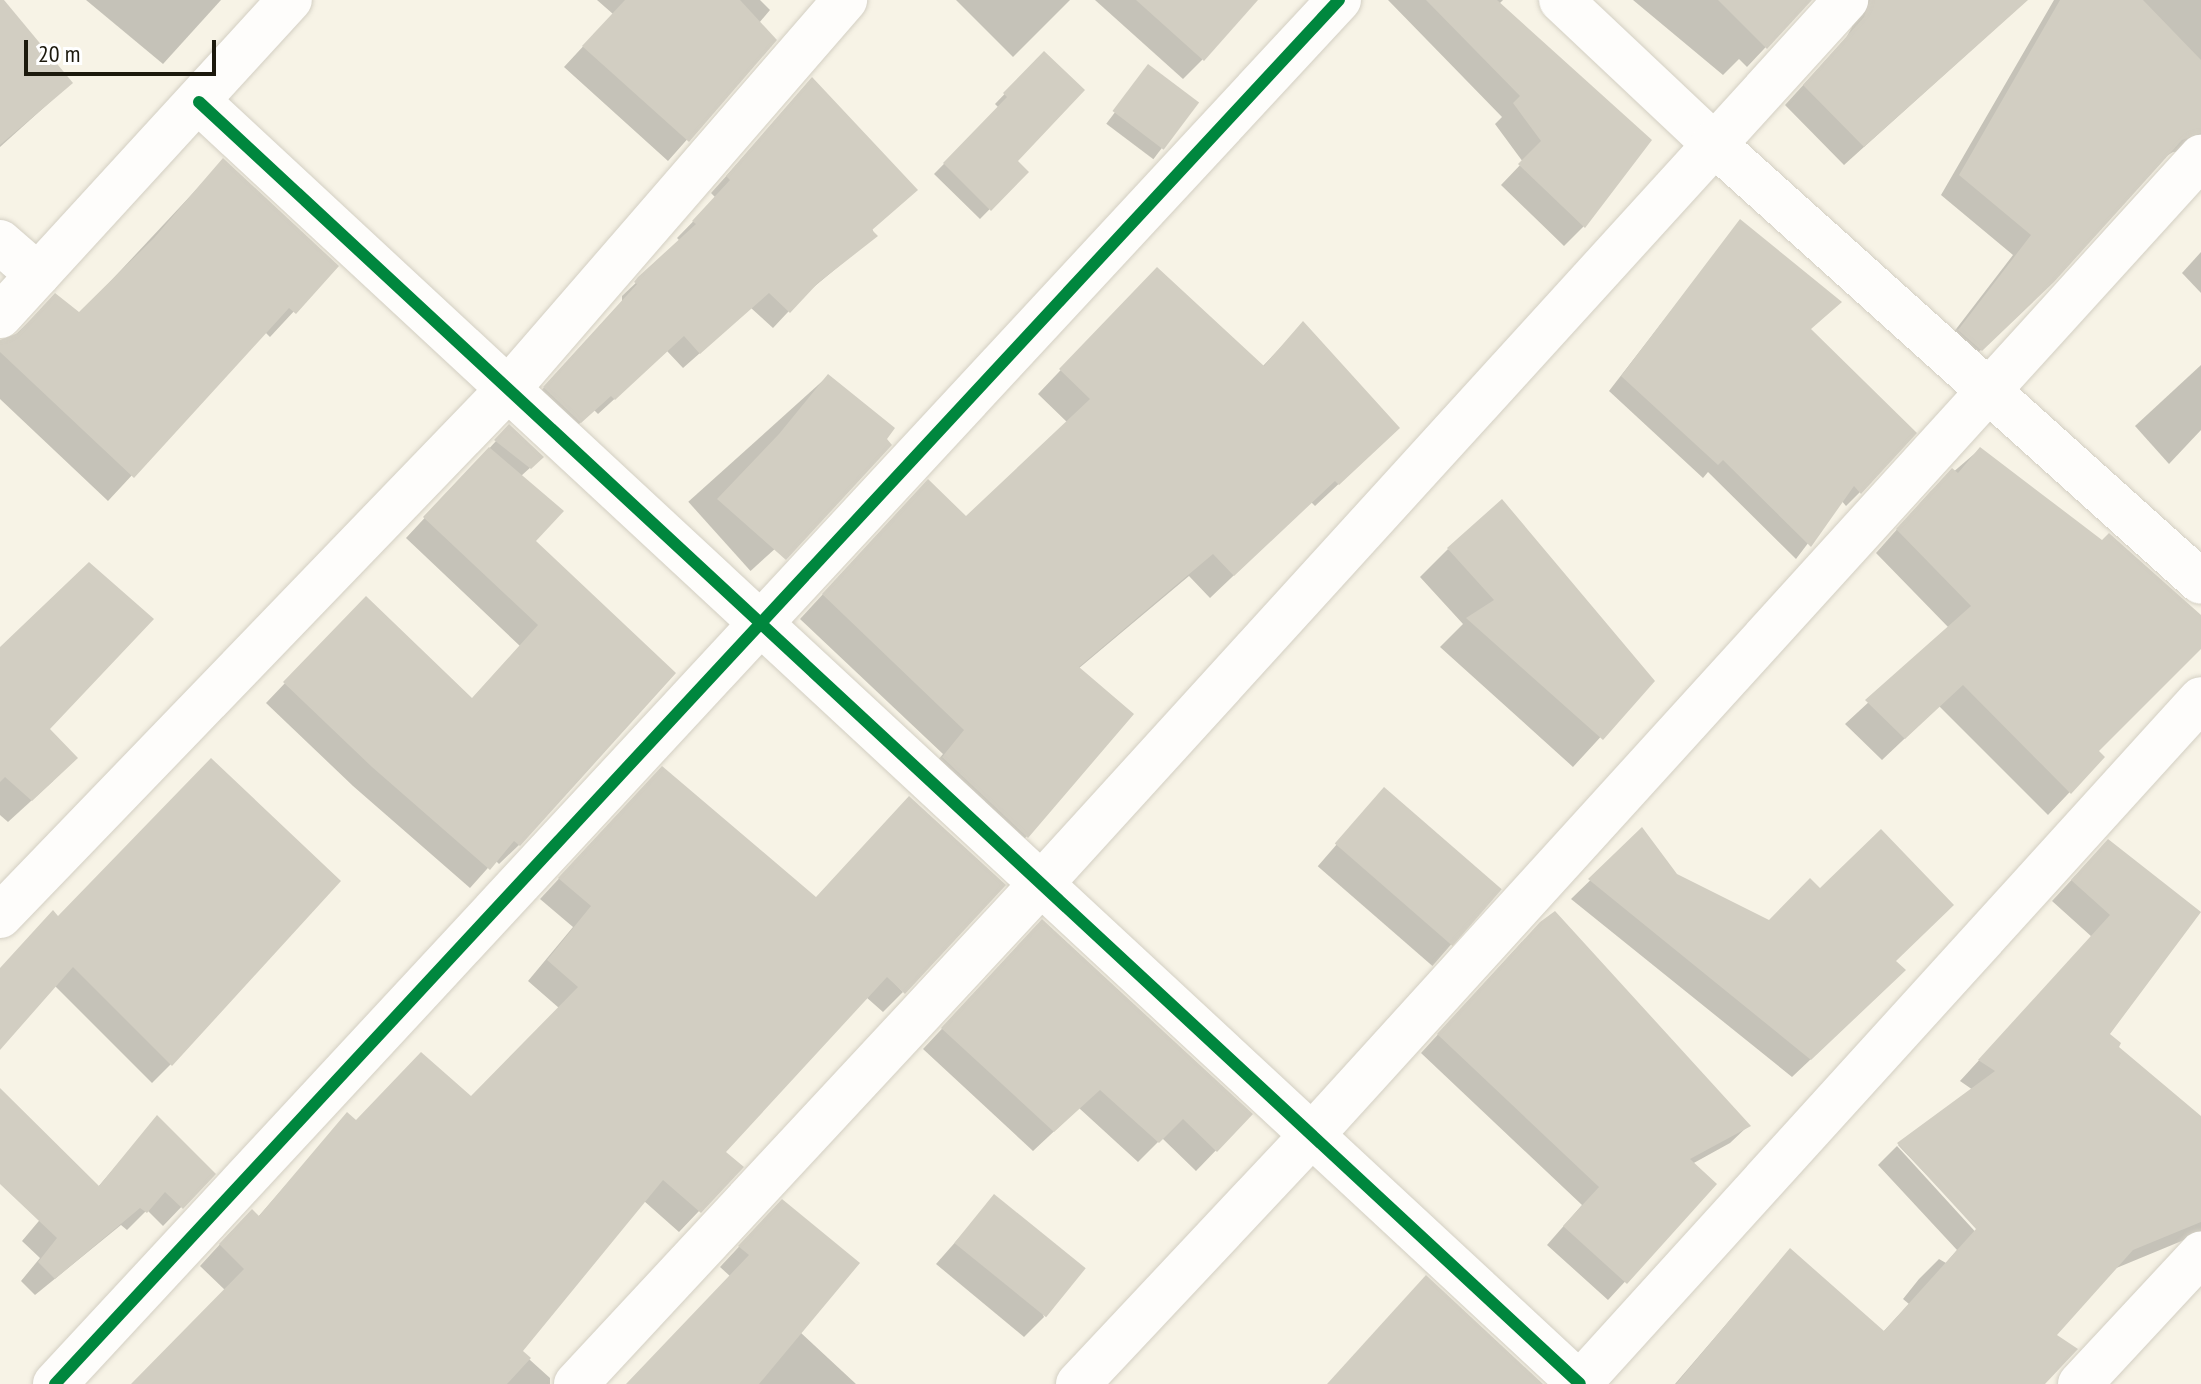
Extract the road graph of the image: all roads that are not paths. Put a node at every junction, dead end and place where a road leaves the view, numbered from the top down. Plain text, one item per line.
1 (845, 0) edge
2 (1339, 0) edge
3 (1561, 0) edge
4 (1846, 0) edge
5 (275, 5) edge
6 (199, 102) junction
7 (1713, 143) junction
8 (2201, 157) edge
9 (0, 242) edge
10 (38, 275) junction
11 (0, 316) edge
12 (508, 389) junction
13 (1988, 391) junction
14 (2201, 582) edge
15 (760, 622) junction
16 (2201, 699) edge
17 (1041, 884) junction
18 (0, 916) edge
19 (1312, 1135) junction
20 (2201, 1254) edge
21 (55, 1384) edge
22 (576, 1384) edge
23 (1078, 1384) edge
24 (1579, 1384) edge
25 (2080, 1384) edge

1 - 12 street
2 - 15 street
3 - 7 street
4 - 7 street
5 - 6 street
6 - 10 street
6 - 12 street
7 - 13 street
7 - 17 street
8 - 13 street
9 - 10 street
10 - 11 street
12 - 15 street
12 - 18 street
13 - 14 street
13 - 19 street
15 - 17 street
15 - 21 street
16 - 24 street
17 - 19 street
17 - 22 street
19 - 23 street
19 - 24 street
20 - 25 street

